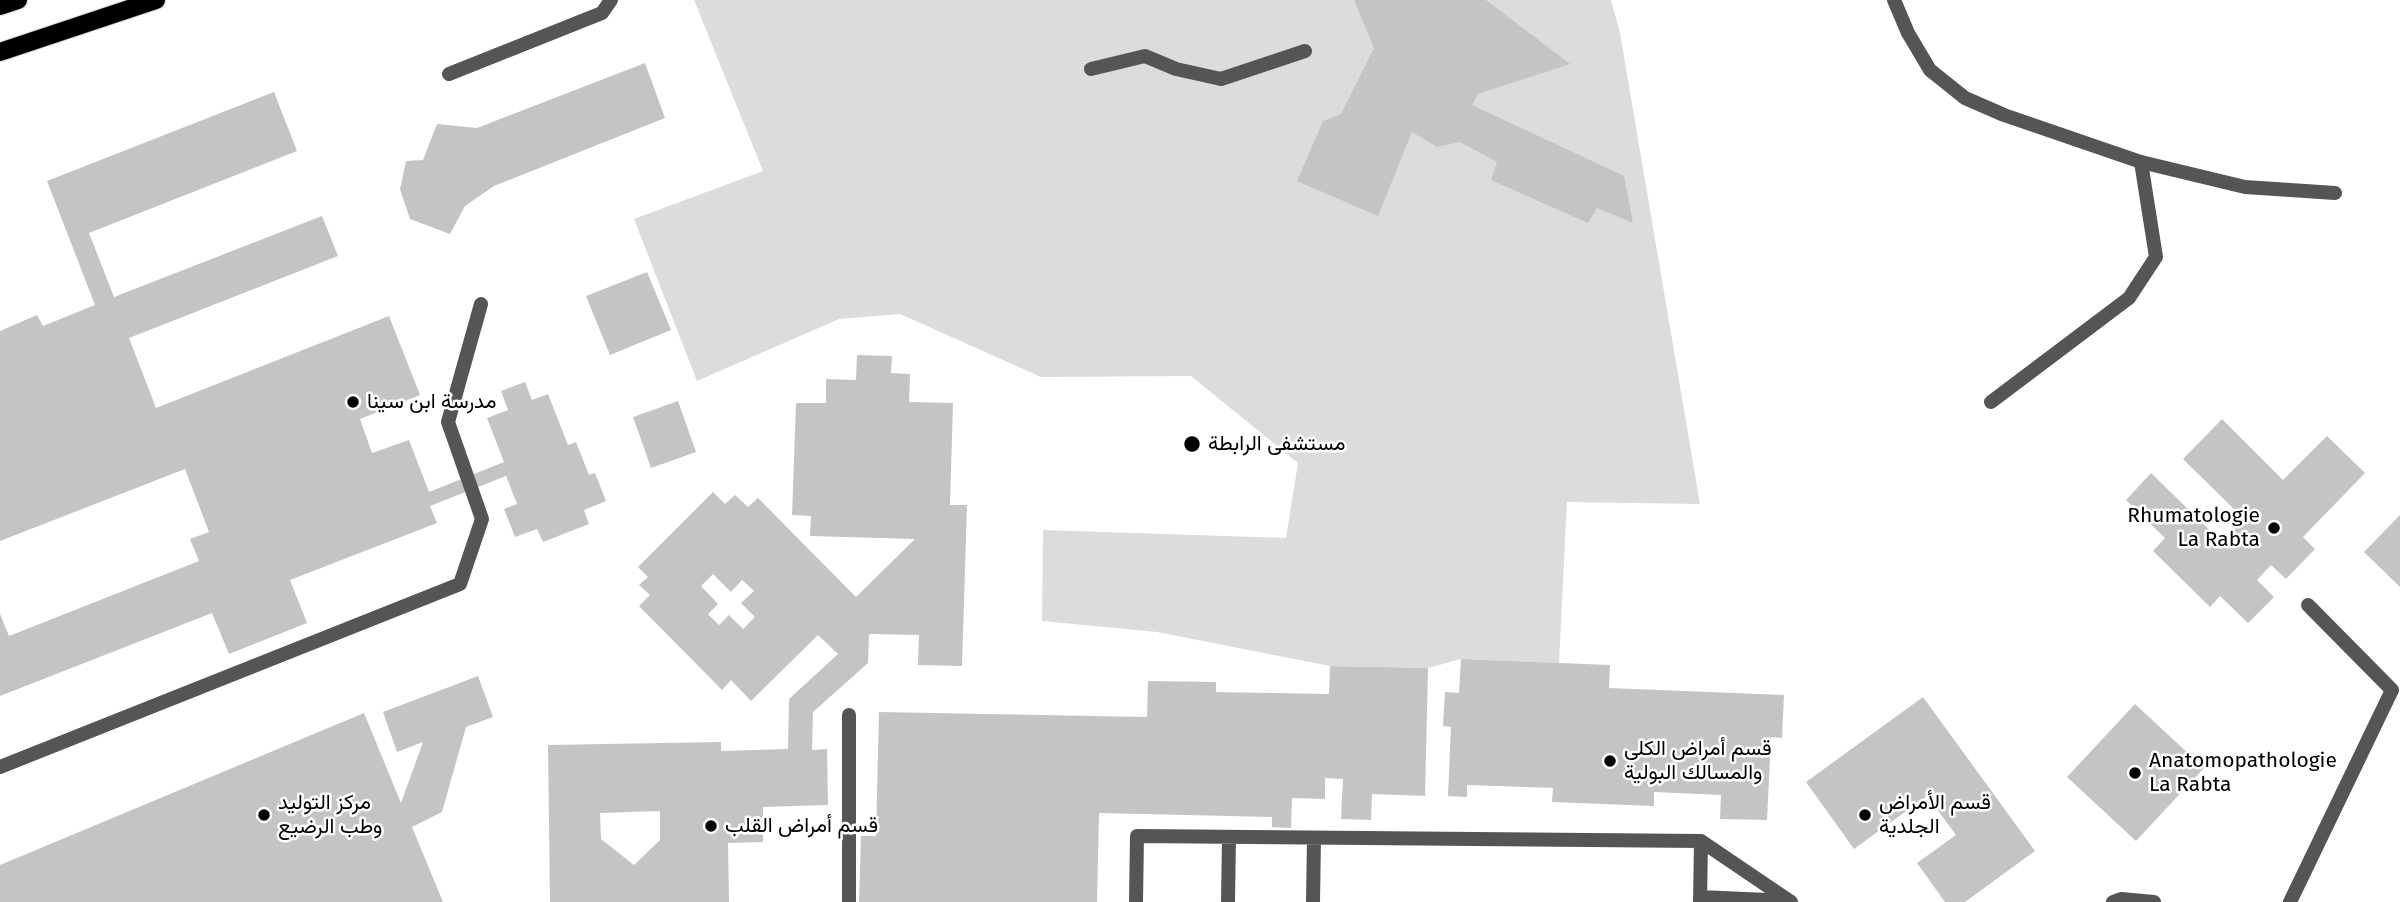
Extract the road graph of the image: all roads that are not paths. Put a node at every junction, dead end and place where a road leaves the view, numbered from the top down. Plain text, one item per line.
1 (19, 0) edge
2 (156, 0) edge
3 (611, 0) edge
4 (1894, 0) edge
5 (0, 6) edge
6 (1305, 51) dead end
7 (0, 52) edge
8 (1091, 69) dead end
9 (449, 74) dead end
10 (2141, 162) junction
11 (2335, 193) dead end
12 (481, 304) dead end
13 (1991, 402) dead end
14 (2308, 605) dead end
15 (849, 715) dead end
16 (0, 767) edge
17 (1228, 837) junction
18 (1314, 838) junction
19 (1701, 841) junction
20 (1700, 899) edge
21 (849, 902) edge
22 (1136, 902) edge
23 (1228, 902) edge
24 (1313, 902) edge
25 (1791, 902) edge
26 (2113, 902) edge
27 (2154, 902) edge
28 (2290, 902) edge

1 - 5 main road
2 - 7 main road
3 - 9 street
4 - 10 street
6 - 8 street
10 - 11 street
10 - 13 street
12 - 16 street
14 - 28 street
15 - 21 street
17 - 18 street
17 - 22 street
17 - 23 street
18 - 19 street
18 - 24 street
19 - 20 street
19 - 25 street
20 - 25 street
26 - 27 street

